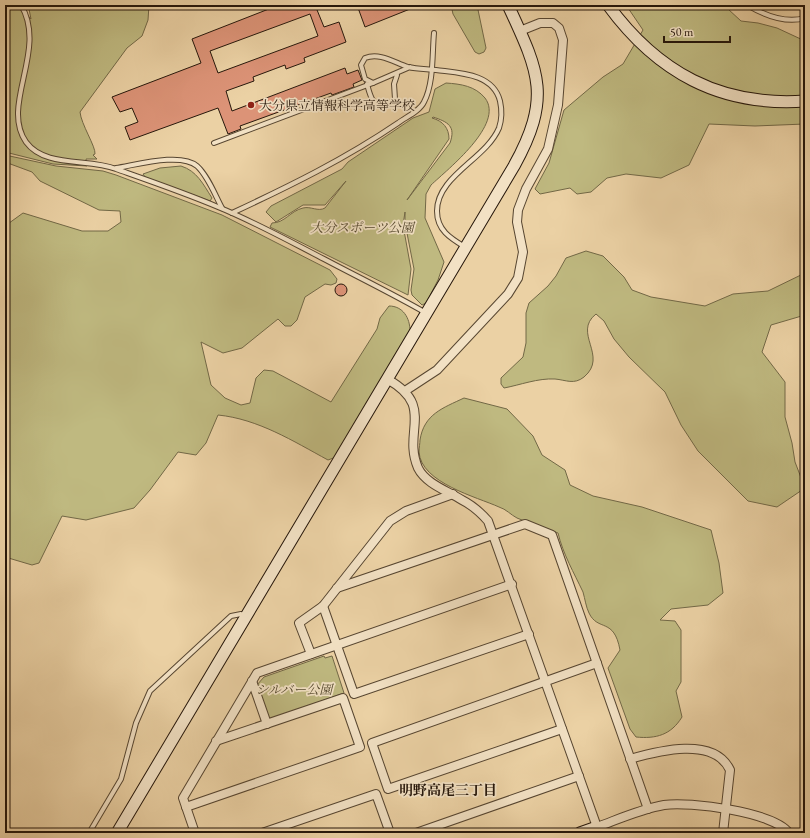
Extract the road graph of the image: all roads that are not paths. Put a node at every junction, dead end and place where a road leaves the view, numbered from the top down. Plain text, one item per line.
1 (21, 5) edge
2 (508, 5) edge
3 (608, 5) edge
4 (612, 5) edge
5 (747, 5) edge
6 (805, 18) edge
7 (622, 23) junction
8 (520, 31) junction
9 (434, 33) dead end
10 (410, 67) junction
11 (431, 70) junction
12 (397, 74) junction
13 (365, 80) junction
14 (373, 83) junction
15 (367, 86) junction
16 (805, 101) edge
17 (214, 143) dead end
18 (116, 168) junction
19 (222, 208) junction
20 (232, 213) junction
21 (465, 247) junction
22 (426, 314) junction
23 (387, 379) junction
24 (405, 391) junction
25 (453, 494) junction
26 (494, 534) junction
27 (512, 584) junction
28 (337, 588) junction
29 (323, 606) junction
30 (246, 616) junction
31 (529, 634) junction
32 (337, 645) junction
33 (311, 654) junction
34 (597, 663) junction
35 (546, 681) junction
36 (252, 682) junction
37 (267, 724) junction
38 (562, 729) junction
39 (216, 741) junction
40 (630, 759) junction
41 (579, 776) junction
42 (186, 807) junction
43 (648, 809) junction
44 (726, 809) junction
45 (598, 830) edge
46 (89, 833) edge
47 (117, 833) edge
48 (195, 833) edge
49 (262, 833) edge
50 (390, 833) edge
51 (416, 833) edge
52 (580, 833) edge
53 (723, 833) edge
54 (789, 833) edge

1 - 18 lane
2 - 8 street
3 - 7 street
4 - 7 street
5 - 6 lane
7 - 16 street
8 - 21 street
8 - 24 street
9 - 11 lane
10 - 11 lane
10 - 12 lane
10 - 13 lane
11 - 20 lane
11 - 21 lane
12 - 14 lane
12 - 15 lane
13 - 14 lane
13 - 15 lane
14 - 15 lane
15 - 17 lane
18 - 19 lane
18 - 19 lane
19 - 20 lane
20 - 22 lane
21 - 22 street
22 - 23 street
23 - 24 street
23 - 30 street
24 - 25 street
25 - 26 street
25 - 28 street
26 - 27 street
26 - 28 street
26 - 34 street
27 - 31 street
27 - 32 street
28 - 29 street
29 - 32 street
29 - 33 street
30 - 46 lane
30 - 47 street
31 - 32 street
31 - 35 street
32 - 33 street
33 - 36 street
34 - 35 street
34 - 40 street
35 - 38 street
35 - 38 street
36 - 37 street
36 - 39 street
37 - 39 street
37 - 42 street
38 - 41 street
39 - 42 street
40 - 43 street
40 - 44 street
41 - 45 street
41 - 51 street
42 - 48 street
43 - 44 street
43 - 45 street
44 - 53 street
44 - 54 street
45 - 52 street
49 - 50 street

